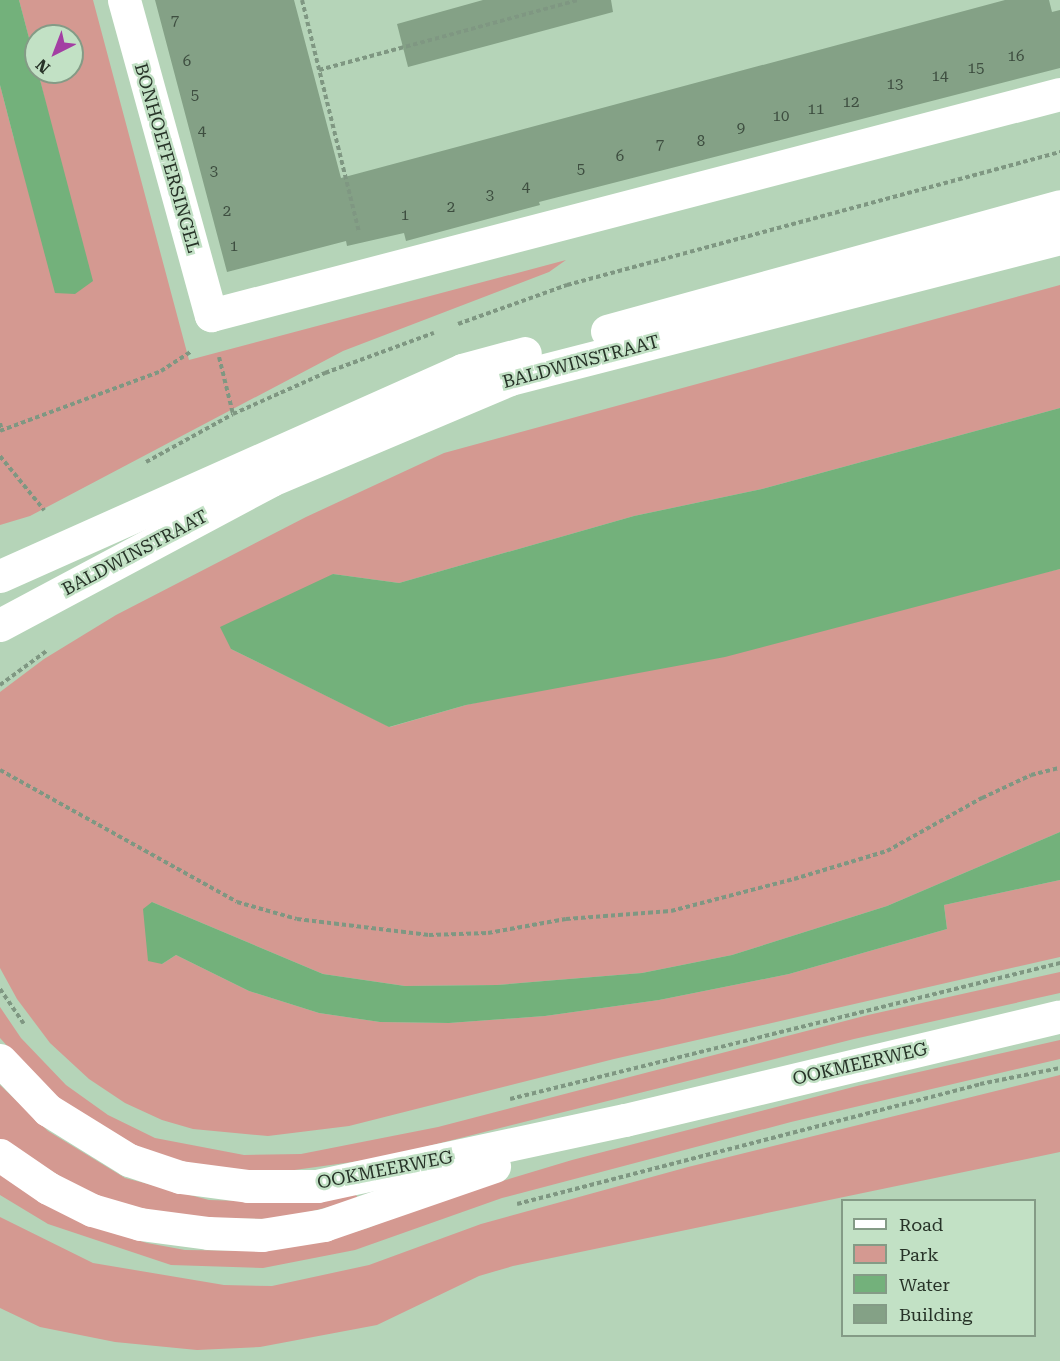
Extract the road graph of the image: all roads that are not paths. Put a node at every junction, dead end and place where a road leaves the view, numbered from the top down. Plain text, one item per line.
1 (124, 0) edge
2 (1060, 94) edge
3 (1060, 206) edge
4 (1060, 238) edge
5 (0, 576) edge
6 (0, 625) edge
7 (1060, 1016) edge
8 (0, 1060) edge
9 (625, 1120) junction
10 (0, 1155) edge

1 - 2 street, BONHOEFFERSINGEL
3 - 5 street, BALDWINSTRAAT
4 - 6 street, BALDWINSTRAAT
7 - 9 street, OOKMEERWEG
8 - 9 street, OOKMEERWEG
9 - 10 street, OOKMEERWEG

